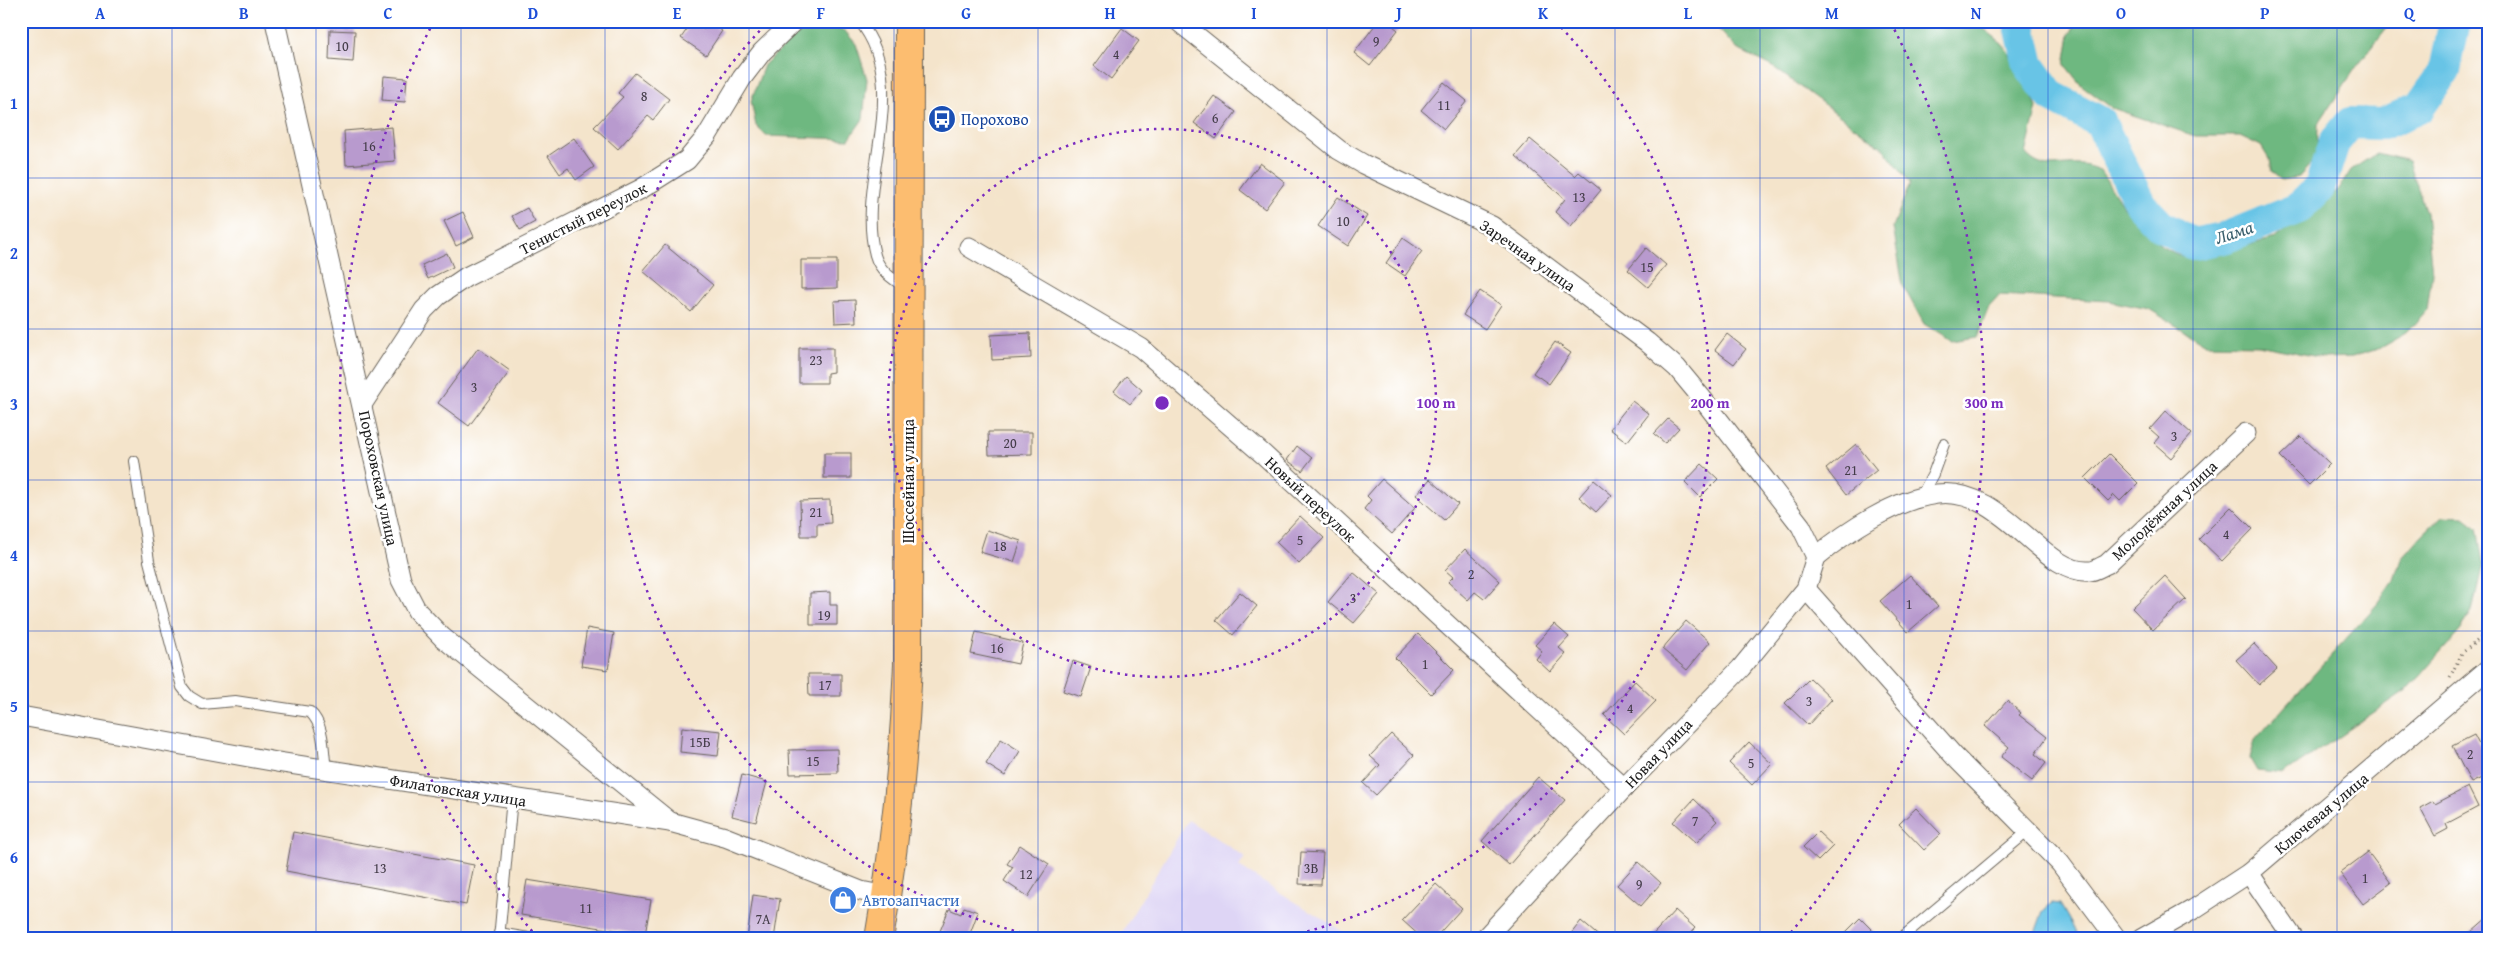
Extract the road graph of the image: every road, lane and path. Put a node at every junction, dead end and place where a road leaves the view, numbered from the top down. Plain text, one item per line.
1 (275, 21) edge
2 (794, 21) edge
3 (859, 21) edge
4 (909, 21) edge
5 (1178, 21) edge
6 (969, 248) dead end
7 (908, 289) junction
8 (363, 403) junction
9 (2246, 433) dead end
10 (1944, 444) dead end
11 (134, 461) dead end
12 (1919, 499) junction
13 (1816, 557) junction
14 (1806, 589) junction
15 (21, 619) edge
16 (21, 654) edge
17 (2488, 669) edge
18 (21, 716) edge
19 (326, 770) junction
20 (1624, 788) junction
21 (512, 798) junction
22 (670, 822) junction
23 (2027, 832) junction
24 (2249, 873) junction
25 (886, 896) junction
26 (499, 936) edge
27 (535, 939) edge
28 (879, 939) edge
29 (1484, 939) edge
30 (1900, 939) edge
31 (2117, 939) edge
32 (2141, 939) edge
33 (2294, 939) edge

1 - 8 street, Пороховская улица
2 - 8 street, Тенистый переулок
3 - 7 lane
4 - 7 main road, Шоссейная улица
5 - 13 street, Заречная улица
6 - 20 street, Новый переулок
7 - 25 main road, Шоссейная улица
8 - 22 street, Пороховская улица
9 - 12 street, Молодёжная улица
10 - 12 lane
11 - 19 lane
12 - 13 street, Молодёжная улица
13 - 14 street, Новая улица
14 - 20 street, Новая улица
14 - 23 street
15 - 16 lane
17 - 24 street, Ключевая улица
18 - 19 street, Филатовская улица
19 - 21 street, Филатовская улица
20 - 29 street, Новая улица
21 - 22 street, Филатовская улица
21 - 26 lane
22 - 25 street, Филатовская улица
23 - 30 lane
23 - 31 street
24 - 32 street, Ключевая улица
24 - 33 street
25 - 28 main road, Шоссейная улица
26 - 27 lane

